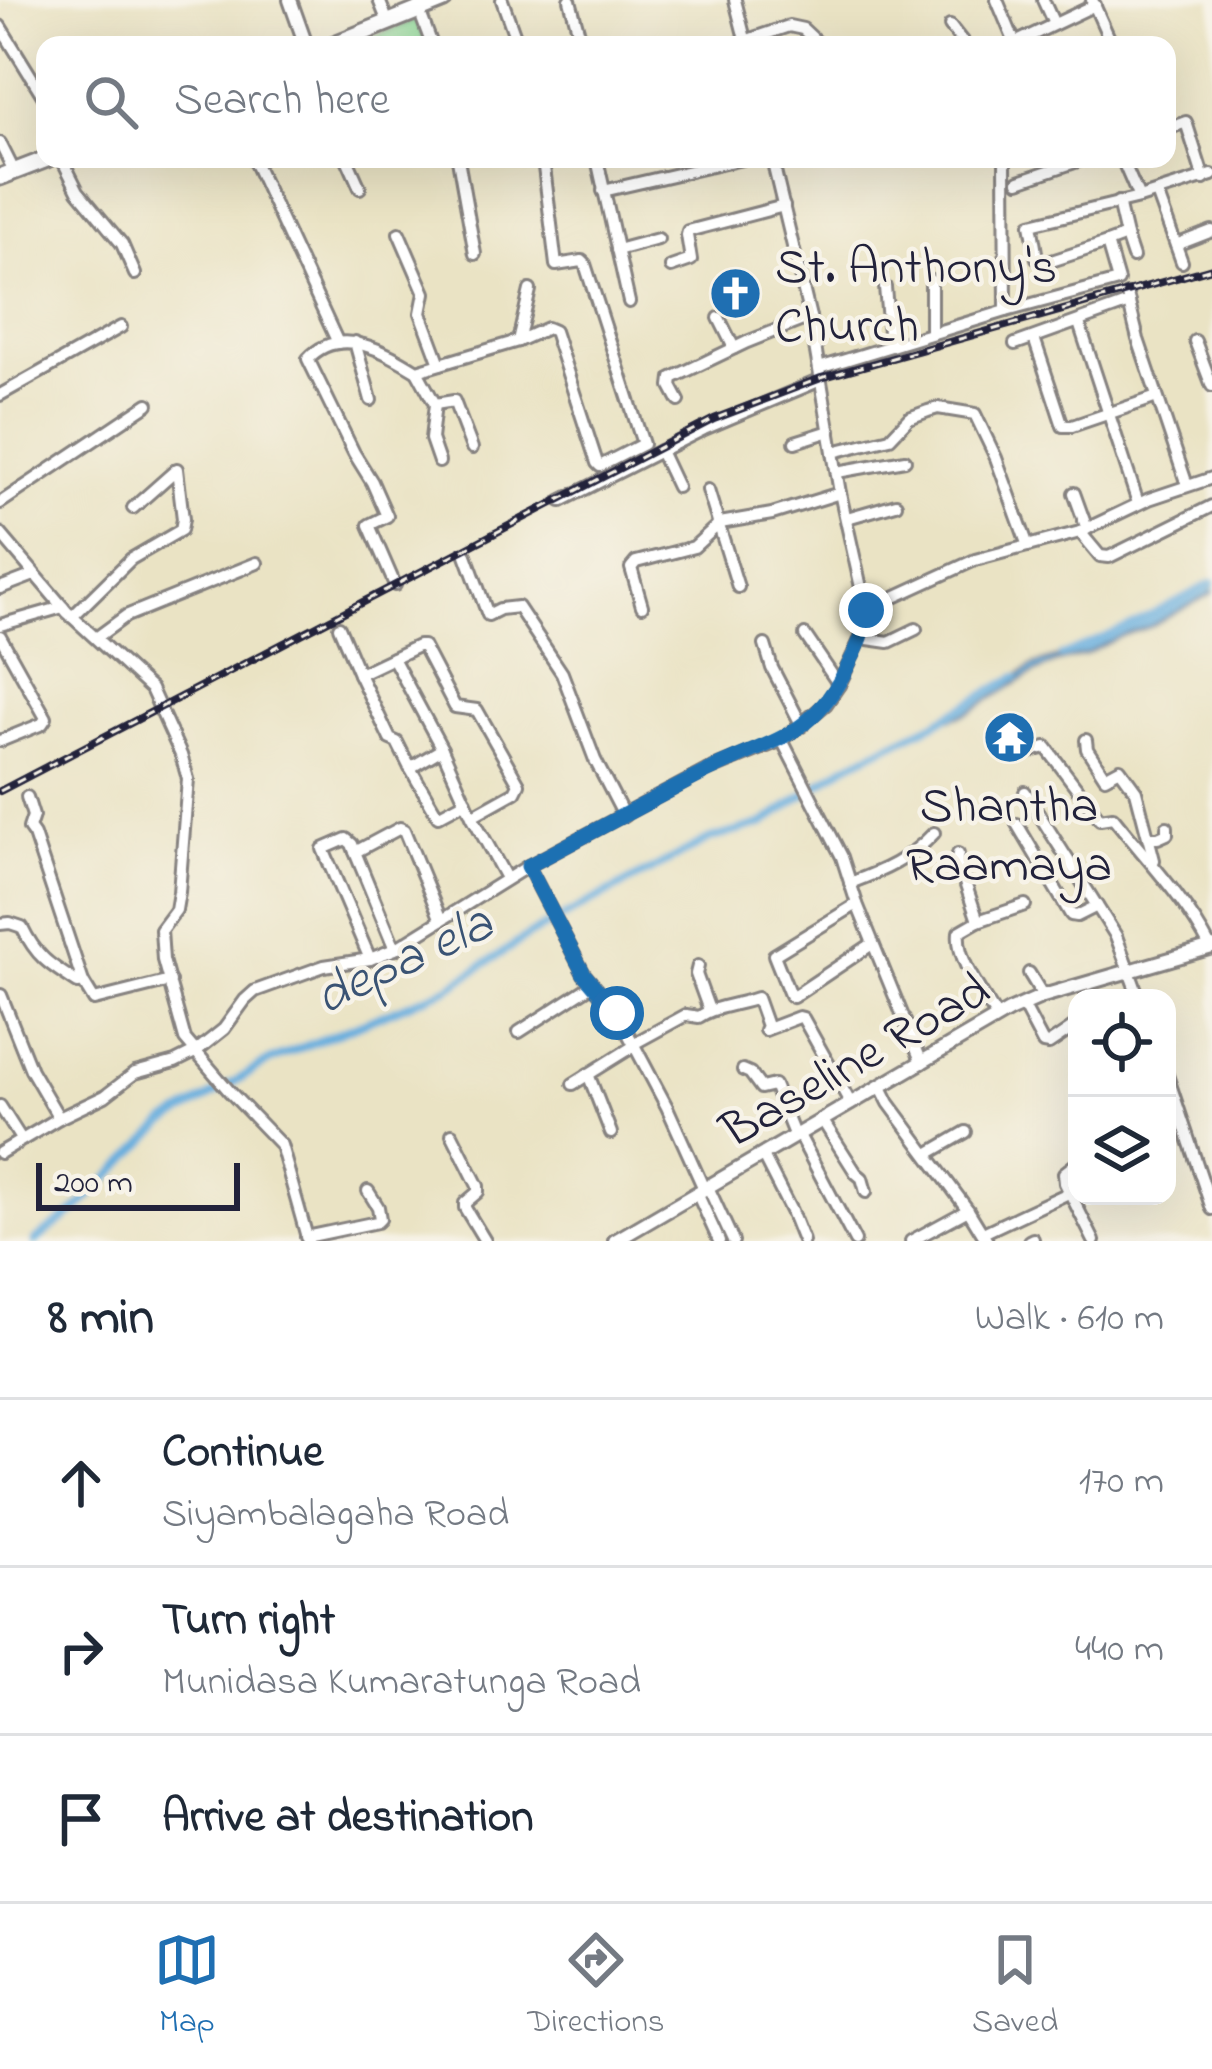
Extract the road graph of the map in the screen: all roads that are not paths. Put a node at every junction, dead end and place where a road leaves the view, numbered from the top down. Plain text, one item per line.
1 (290, 0) edge
2 (444, 0) edge
3 (502, 0) edge
4 (570, 0) edge
5 (735, 0) edge
6 (997, 0) edge
7 (1043, 0) edge
8 (1094, 3) edge
9 (420, 5) edge
10 (382, 7) edge
11 (1054, 24) junction
12 (0, 26) edge
13 (950, 26) dead end
14 (305, 36) edge
15 (326, 36) edge
16 (352, 36) edge
17 (429, 36) edge
18 (515, 36) edge
19 (580, 36) edge
20 (740, 36) edge
21 (761, 36) edge
22 (809, 36) edge
23 (958, 36) edge
24 (1010, 36) edge
25 (1029, 36) edge
26 (1108, 36) edge
27 (36, 84) edge
28 (1176, 126) edge
29 (0, 142) edge
30 (36, 159) edge
31 (67, 168) edge
32 (257, 168) edge
33 (351, 168) edge
34 (460, 168) edge
35 (543, 168) edge
36 (598, 168) edge
37 (703, 168) edge
38 (774, 168) edge
39 (1005, 168) edge
40 (1057, 168) edge
41 (1126, 168) edge
42 (4, 171) edge
43 (1208, 177) edge
44 (1019, 181) dead end
45 (360, 188) dead end
46 (602, 191) junction
47 (1157, 193) junction
48 (1139, 198) junction
49 (1118, 202) junction
50 (784, 206) junction
51 (1212, 231) edge
52 (399, 233) dead end
53 (1126, 236) junction
54 (658, 239) dead end
55 (1107, 243) junction
56 (1176, 245) junction
57 (616, 250) junction
58 (475, 254) dead end
59 (1133, 257) dead end
60 (1182, 262) dead end
61 (671, 267) dead end
62 (135, 274) dead end
63 (931, 280) dead end
64 (885, 287) dead end
65 (530, 290) dead end
66 (629, 302) dead end
67 (1006, 311) junction
68 (810, 317) junction
69 (719, 318) dead end
70 (1078, 323) junction
71 (121, 327) dead end
72 (931, 333) junction
73 (1034, 338) junction
74 (518, 341) junction
75 (1195, 341) dead end
76 (355, 342) junction
77 (338, 343) junction
78 (890, 344) junction
79 (1015, 344) dead end
80 (734, 348) junction
81 (440, 364) junction
82 (417, 371) junction
83 (820, 374) junction
84 (1212, 386) edge
85 (0, 395) edge
86 (1157, 397) junction
87 (371, 400) dead end
88 (679, 401) dead end
89 (148, 404) dead end
90 (435, 404) junction
91 (1108, 413) junction
92 (830, 431) junction
93 (795, 442) dead end
94 (472, 448) dead end
95 (660, 451) junction
96 (833, 452) junction
97 (905, 460) dead end
98 (440, 462) dead end
99 (837, 472) junction
100 (1212, 478) edge
101 (1187, 484) junction
102 (676, 487) dead end
103 (708, 490) dead end
104 (840, 493) junction
105 (1074, 493) dead end
106 (561, 501) dead end
107 (0, 503) edge
108 (1138, 503) junction
109 (896, 504) dead end
110 (1212, 506) edge
111 (133, 508) dead end
112 (847, 518) junction
113 (720, 523) junction
114 (1083, 530) junction
115 (0, 533) edge
116 (1028, 546) junction
117 (466, 555) dead end
118 (256, 562) dead end
119 (34, 575) junction
120 (395, 585) dead end
121 (738, 587) dead end
122 (0, 588) edge
123 (642, 606) dead end
124 (866, 610) junction
125 (68, 612) junction
126 (0, 625) edge
127 (339, 627) dead end
128 (916, 629) dead end
129 (805, 635) dead end
130 (0, 636) edge
131 (96, 638) junction
132 (862, 638) junction
133 (765, 645) dead end
134 (393, 658) junction
135 (359, 674) junction
136 (839, 685) junction
137 (802, 726) junction
138 (782, 740) junction
139 (1086, 740) dead end
140 (0, 742) edge
141 (1018, 748) dead end
142 (442, 749) junction
143 (410, 768) junction
144 (1025, 792) dead end
145 (28, 797) dead end
146 (466, 801) junction
147 (472, 816) junction
148 (624, 816) junction
149 (1017, 824) dead end
150 (1167, 827) dead end
151 (934, 833) dead end
152 (1149, 838) junction
153 (355, 852) junction
154 (958, 854) dead end
155 (1154, 863) junction
156 (528, 866) junction
157 (506, 878) junction
158 (850, 883) junction
159 (857, 904) junction
160 (1025, 905) dead end
161 (1097, 906) junction
162 (441, 920) junction
163 (978, 922) junction
164 (0, 924) edge
165 (872, 944) junction
166 (1211, 947) edge
167 (395, 949) junction
168 (370, 958) junction
169 (698, 966) dead end
170 (1130, 969) junction
171 (1029, 973) dead end
172 (83, 982) junction
173 (170, 982) junction
174 (592, 985) junction
175 (1136, 989) edge
176 (1, 995) edge
177 (1043, 996) junction
178 (1023, 1005) junction
179 (709, 1010) junction
180 (997, 1018) junction
181 (1068, 1031) edge
182 (519, 1032) dead end
183 (633, 1044) junction
184 (195, 1052) junction
185 (922, 1063) junction
186 (743, 1070) dead end
187 (588, 1074) junction
188 (573, 1084) dead end
189 (881, 1087) junction
190 (1175, 1097) edge
191 (851, 1104) junction
192 (0, 1106) edge
193 (1183, 1116) junction
194 (58, 1118) junction
195 (1176, 1119) edge
196 (823, 1121) junction
197 (966, 1132) dead end
198 (611, 1133) dead end
199 (452, 1134) dead end
200 (797, 1136) junction
201 (21, 1139) junction
202 (0, 1153) edge
203 (928, 1154) junction
204 (763, 1156) junction
205 (703, 1189) junction
206 (368, 1191) dead end
207 (866, 1192) dead end
208 (1068, 1193) edge
209 (1080, 1205) edge
210 (1212, 1209) edge
211 (968, 1210) junction
212 (985, 1237) edge
213 (307, 1239) edge
214 (485, 1241) edge
215 (615, 1241) edge
216 (719, 1241) edge
217 (733, 1241) edge
218 (803, 1241) edge
219 (855, 1241) edge
220 (911, 1241) edge
221 (1094, 1241) edge

1 - 14 main road
2 - 9 highway
3 - 18 street
4 - 19 street
5 - 20 street
6 - 24 street
7 - 11 street
8 - 11 street
8 - 26 street
9 - 10 highway
9 - 16 highway
9 - 17 street
10 - 15 highway
11 - 25 street
12 - 27 street
13 - 23 street
21 - 22 street
28 - 43 street
29 - 42 street
30 - 42 highway
31 - 62 street
32 - 77 street
33 - 45 street
34 - 58 street
35 - 74 street
36 - 46 street
37 - 46 street
38 - 50 street
39 - 67 street
40 - 44 street
41 - 48 street
43 - 47 street
46 - 57 street
47 - 48 street
47 - 56 street
48 - 49 street
49 - 53 street
49 - 55 street
50 - 61 street
50 - 68 street
51 - 56 street
52 - 81 street
53 - 55 street
53 - 59 street
54 - 57 street
55 - 67 street
56 - 60 street
57 - 66 street
63 - 72 street
64 - 78 street
65 - 74 street
67 - 72 street
68 - 80 street
68 - 83 street
69 - 80 street
70 - 73 street
70 - 86 street
70 - 91 street
71 - 85 street
72 - 78 street
73 - 79 street
73 - 91 street
74 - 81 street
75 - 84 street
76 - 77 street
76 - 82 street
76 - 87 street
77 - 120 street
78 - 83 street
80 - 88 street
81 - 82 street
82 - 90 street
83 - 92 street
83 - 95 street
86 - 91 street
86 - 101 street
89 - 107 street
90 - 94 street
90 - 98 street
91 - 108 street
92 - 93 street
92 - 96 street
95 - 102 street
95 - 106 street
96 - 99 street
96 - 116 street
97 - 99 street
99 - 104 street
100 - 101 street
101 - 108 street
103 - 113 street
104 - 112 street
104 - 113 street
105 - 114 street
108 - 114 street
109 - 112 street
110 - 114 street
111 - 125 street
112 - 124 street
113 - 121 street
113 - 123 street
114 - 116 street
115 - 119 street
116 - 124 street
117 - 148 street
118 - 131 street
119 - 122 street
119 - 125 street
124 - 132 street
125 - 126 street
125 - 131 street
127 - 135 street
128 - 132 street
129 - 136 street
130 - 140 street
131 - 173 street
132 - 136 street
133 - 137 street
134 - 135 street
134 - 142 street
134 - 147 street
135 - 143 street
136 - 137 street
137 - 138 street
138 - 148 street
138 - 158 street
139 - 152 street
141 - 155 street
142 - 143 street
142 - 146 street
143 - 146 street
144 - 161 street
145 - 172 street
146 - 147 street
147 - 157 street
148 - 156 street
149 - 161 street
150 - 152 street
151 - 158 street
152 - 155 street
153 - 162 street
153 - 167 street
153 - 168 street
154 - 163 street
155 - 166 street
156 - 157 street
156 - 174 street
157 - 162 street
158 - 159 street
159 - 165 street
159 - 165 street
160 - 163 street
161 - 170 street
162 - 167 street
163 - 180 street
164 - 172 street
165 - 185 street
166 - 170 main road, Baseline Road
167 - 168 street
168 - 184 street
169 - 179 street
170 - 175 street
170 - 177 main road, Baseline Road
171 - 177 street
172 - 173 street
173 - 184 street
174 - 182 street
174 - 183 street
176 - 194 street
177 - 178 main road, Baseline Road
178 - 180 main road, Baseline Road
178 - 181 street
179 - 183 street
179 - 191 street
180 - 185 main road, Baseline Road
183 - 187 street
183 - 205 street
184 - 194 street
184 - 213 street
185 - 189 main road, Baseline Road
186 - 200 street
187 - 188 street
187 - 198 street
189 - 191 main road, Baseline Road
189 - 203 street
190 - 193 street
191 - 196 main road, Baseline Road
192 - 201 street
193 - 195 street
193 - 210 street
194 - 201 street
196 - 200 main road, Baseline Road
196 - 207 street
197 - 203 street
199 - 214 street
200 - 204 main road, Baseline Road
200 - 219 street
201 - 202 street
203 - 211 street
204 - 205 main road, Baseline Road
204 - 218 street
205 - 215 main road, Baseline Road
205 - 216 street
205 - 217 street
206 - 213 street
208 - 212 street
209 - 221 street
211 - 212 street
211 - 220 street

